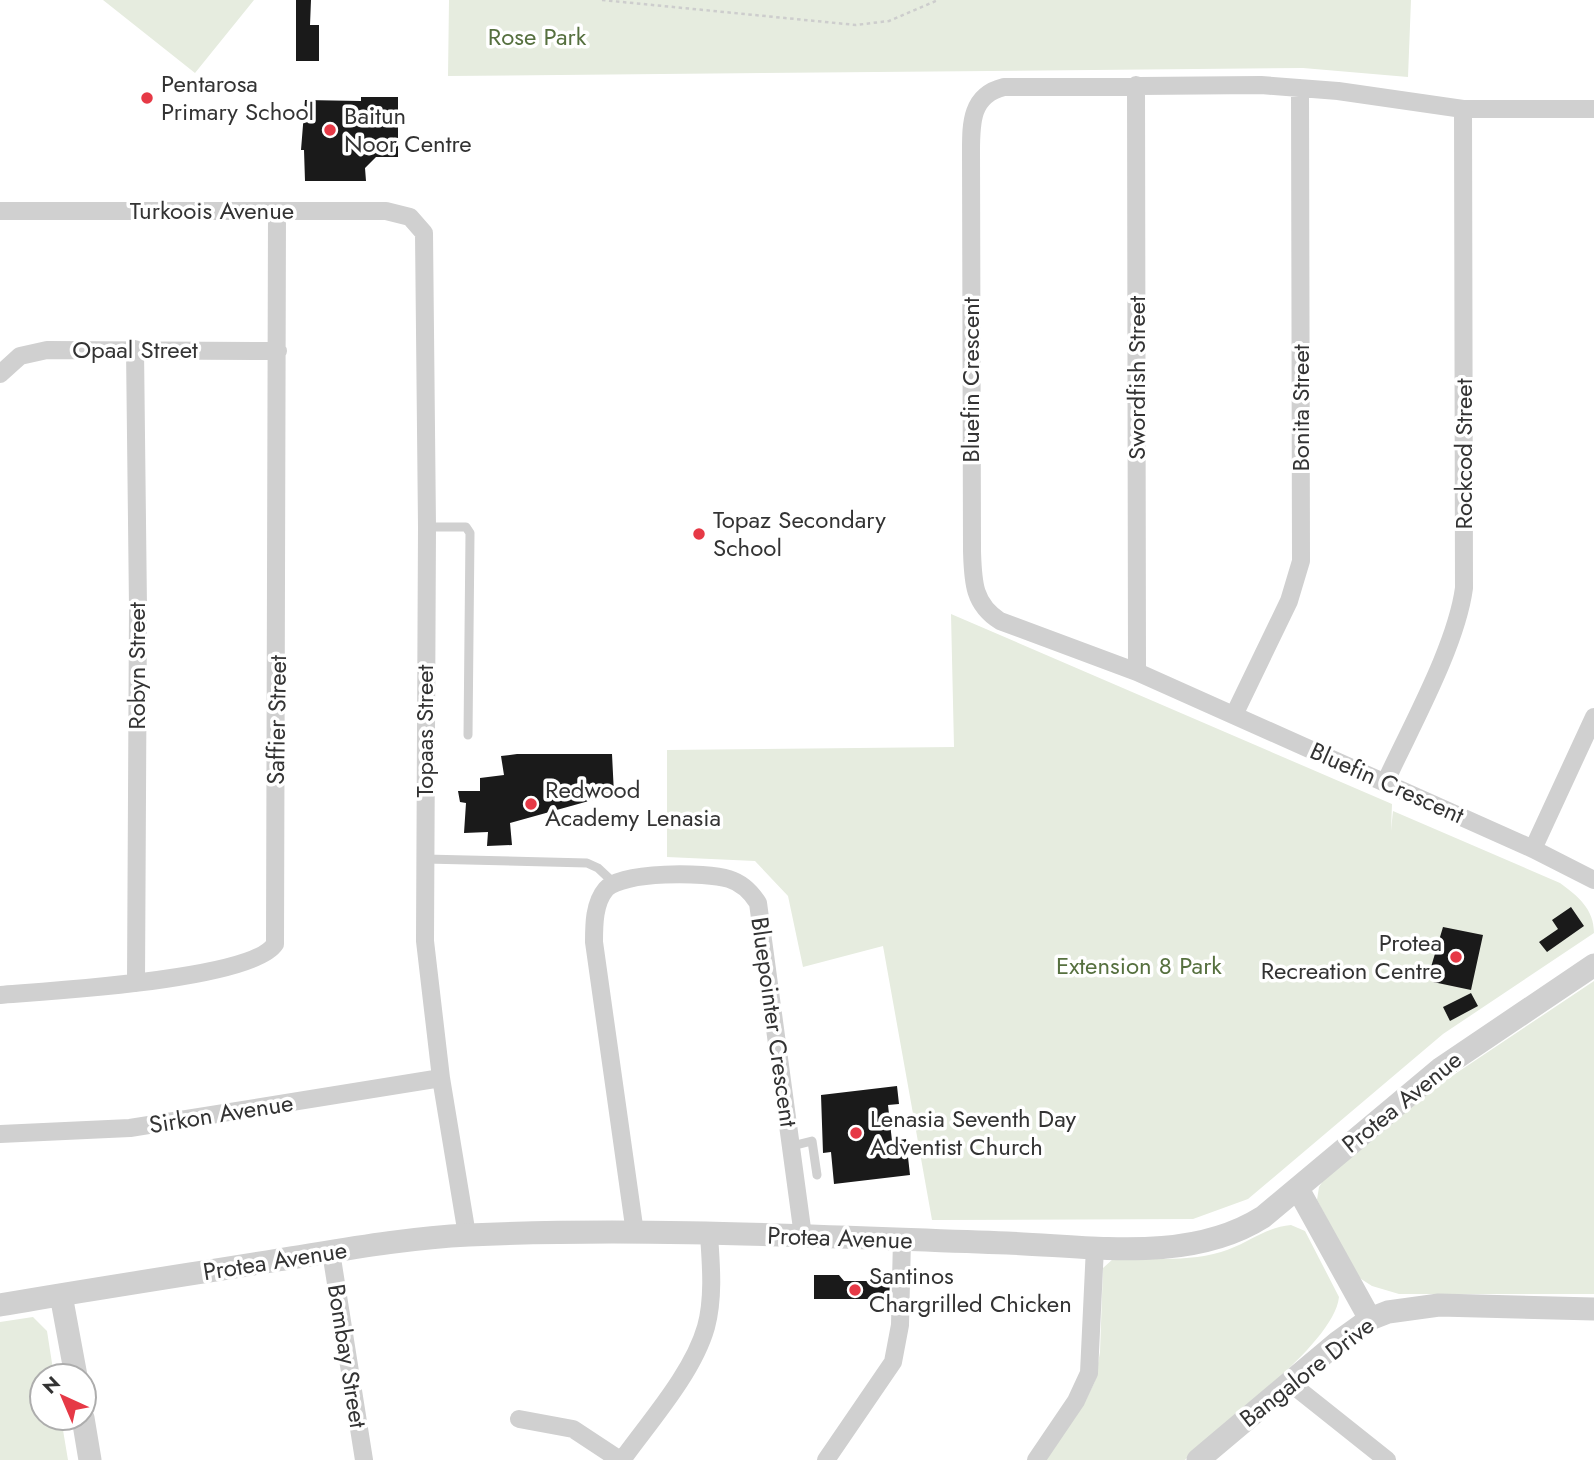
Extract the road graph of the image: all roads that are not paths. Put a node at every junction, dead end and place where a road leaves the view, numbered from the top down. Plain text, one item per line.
1 (1136, 85) junction
2 (1300, 88) junction
3 (1463, 109) junction
4 (1594, 109) edge
5 (0, 211) edge
6 (277, 212) junction
7 (420, 225) joint
8 (135, 349) junction
9 (278, 351) junction
10 (0, 374) edge
11 (428, 527) junction
12 (1138, 672) junction
13 (1234, 715) junction
14 (1594, 716) edge
15 (468, 734) dead end
16 (1385, 783) junction
17 (1533, 849) junction
18 (425, 859) junction
19 (1594, 880) edge
20 (614, 883) junction
21 (1594, 965) edge
22 (135, 983) junction
23 (0, 995) edge
24 (441, 1078) junction
25 (0, 1134) edge
26 (792, 1146) junction
27 (817, 1175) dead end
28 (1298, 1189) junction
29 (635, 1233) junction
30 (467, 1235) junction
31 (709, 1235) junction
32 (803, 1236) junction
33 (902, 1239) junction
34 (1095, 1247) junction
35 (331, 1252) junction
36 (61, 1295) junction
37 (0, 1305) edge
38 (1594, 1309) edge
39 (1370, 1319) junction
40 (73, 1362) edge
41 (1290, 1382) junction
42 (519, 1419) dead end
43 (85, 1432) edge
44 (90, 1460) edge
45 (364, 1460) edge
46 (621, 1460) edge
47 (827, 1460) edge
48 (1036, 1460) edge
49 (1198, 1460) edge
50 (1387, 1460) edge

1 - 2 street, Bluefin Crescent
1 - 12 street, Swordfish Street
1 - 12 street, Bluefin Crescent
2 - 3 street, Bluefin Crescent
2 - 13 street, Bonita Street
3 - 4 street, Bluefin Crescent
3 - 16 street, Rockcod Street
5 - 6 street, Turkoois Avenue
6 - 7 street, Turkoois Avenue
6 - 9 street, Saffier Street
7 - 11 street, Topaas Street
8 - 9 street, Opaal Street
8 - 10 street, Opaal Street
8 - 22 street, Robyn Street
9 - 22 street, Saffier Street
11 - 15 lane
11 - 18 street, Topaas Street
12 - 13 street, Bluefin Crescent
13 - 16 street, Bluefin Crescent
14 - 17 street
16 - 17 street, Bluefin Crescent
17 - 19 street, Bluefin Crescent
18 - 20 lane
18 - 24 street, Topaas Street
20 - 26 street, Bluepointer Crescent
20 - 29 street
21 - 28 street, Protea Avenue
22 - 23 street, Saffier Street
24 - 25 street, Sirkon Avenue
24 - 30 street, Topaas Street
26 - 27 lane
26 - 32 street, Bluepointer Crescent
28 - 34 street, Protea Avenue
28 - 39 street
29 - 30 street, Protea Avenue
29 - 31 street, Protea Avenue
30 - 35 street, Protea Avenue
31 - 32 street, Protea Avenue
31 - 46 street
32 - 33 street, Protea Avenue
33 - 34 street, Protea Avenue
33 - 47 street
34 - 48 street
35 - 36 street, Protea Avenue
35 - 45 street, Bombay Street
36 - 37 street, Protea Avenue
36 - 40 street
38 - 39 street, Bangalore Drive
39 - 41 street, Bangalore Drive
41 - 49 street, Bangalore Drive
41 - 50 street
42 - 46 street
43 - 44 street

